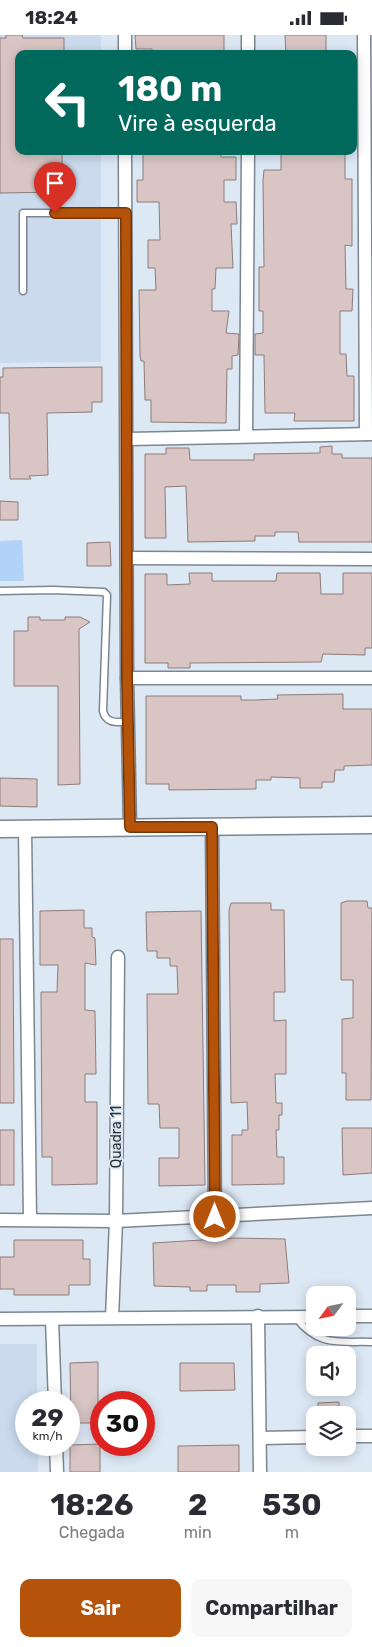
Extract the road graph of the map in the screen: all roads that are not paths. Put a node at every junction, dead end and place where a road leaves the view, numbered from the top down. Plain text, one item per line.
1 (125, 35) edge
2 (248, 35) edge
3 (364, 35) edge
4 (125, 50) edge
5 (248, 50) edge
6 (125, 155) edge
7 (248, 155) edge
8 (126, 213) junction
9 (22, 291) dead end
10 (369, 434) edge
11 (246, 436) junction
12 (128, 439) junction
13 (128, 558) junction
14 (372, 559) edge
15 (0, 591) edge
16 (127, 678) junction
17 (372, 678) edge
18 (129, 722) junction
19 (372, 825) edge
20 (130, 827) junction
21 (212, 827) junction
22 (0, 829) edge
23 (25, 829) junction
24 (118, 957) dead end
25 (372, 1209) edge
26 (215, 1217) junction
27 (0, 1219) edge
28 (30, 1219) junction
29 (116, 1221) junction
30 (258, 1316) junction
31 (356, 1316) edge
32 (372, 1316) edge
33 (296, 1317) junction
34 (306, 1317) edge
35 (112, 1318) junction
36 (0, 1319) edge
37 (52, 1319) junction
38 (372, 1342) edge
39 (54, 1391) edge
40 (356, 1436) edge
41 (372, 1436) edge
42 (306, 1437) edge
43 (260, 1438) junction
44 (56, 1456) edge
45 (57, 1472) edge
46 (260, 1472) edge

1 - 4 street
2 - 5 street
3 - 10 street
6 - 8 street
7 - 11 street
8 - 9 lane
8 - 12 street
10 - 11 street
11 - 12 street
12 - 13 street
13 - 14 street
13 - 16 street
15 - 18 lane
16 - 17 street
16 - 18 street
18 - 20 street
19 - 21 street
20 - 21 street
20 - 23 street
21 - 26 street
22 - 23 street
23 - 28 street
24 - 29 street, Quadra 11
25 - 26 street
26 - 29 street
27 - 28 street
28 - 29 street
29 - 35 street, Quadra 11
30 - 33 street
30 - 35 street
30 - 43 street
31 - 32 street
33 - 34 street
33 - 38 lane
35 - 37 street
36 - 37 street
37 - 39 street
40 - 41 street
42 - 43 street
43 - 46 street
44 - 45 street

